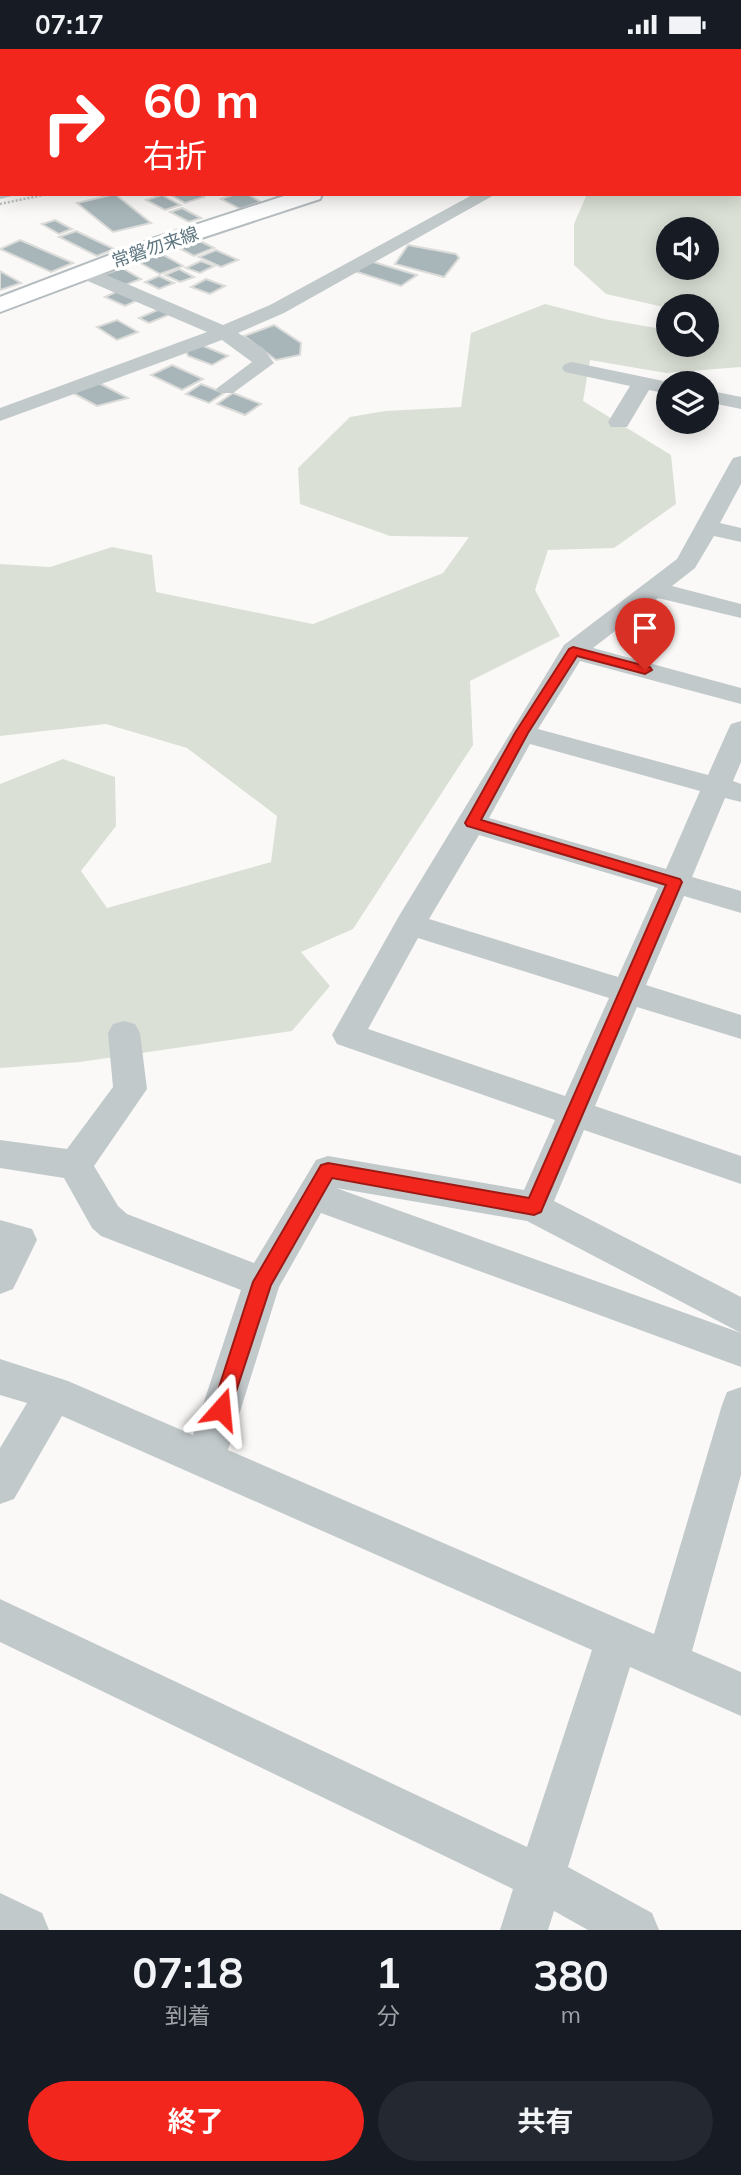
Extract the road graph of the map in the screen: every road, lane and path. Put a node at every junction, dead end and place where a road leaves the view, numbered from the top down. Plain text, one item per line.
1 (38, 196) edge
2 (306, 196) edge
3 (483, 196) edge
4 (0, 204) edge
5 (83, 272) junction
6 (0, 305) edge
7 (225, 332) junction
8 (572, 368) dead end
9 (643, 383) junction
10 (656, 386) edge
11 (226, 389) dead end
12 (719, 398) edge
13 (741, 403) edge
14 (0, 415) edge
15 (619, 422) dead end
16 (741, 463) edge
17 (707, 527) junction
18 (741, 535) edge
19 (653, 589) junction
20 (741, 611) edge
21 (573, 651) junction
22 (741, 696) edge
23 (741, 730) edge
24 (522, 733) junction
25 (729, 790) edge
26 (472, 823) junction
27 (675, 882) junction
28 (741, 902) edge
29 (410, 924) junction
30 (627, 993) junction
31 (741, 1027) edge
32 (124, 1033) dead end
33 (575, 1114) junction
34 (0, 1154) edge
35 (75, 1165) junction
36 (741, 1170) edge
37 (314, 1195) junction
38 (534, 1207) junction
39 (0, 1235) edge
40 (0, 1278) edge
41 (262, 1282) junction
42 (741, 1316) edge
43 (741, 1350) edge
44 (0, 1377) edge
45 (54, 1394) junction
46 (741, 1405) edge
47 (205, 1460) junction
48 (0, 1485) edge
49 (0, 1620) edge
50 (617, 1639) junction
51 (668, 1660) junction
52 (741, 1694) edge
53 (541, 1878) junction
54 (0, 1917) edge
55 (25, 1930) edge
56 (524, 1930) edge
57 (635, 1930) edge

1 - 4 path
2 - 5 main road, 常磐勿来線
3 - 7 street
5 - 6 main road, 常磐勿来線
5 - 7 street
7 - 11 street
7 - 14 street
8 - 9 street
9 - 10 street
9 - 15 street
12 - 13 street
16 - 17 street
17 - 18 street
17 - 19 street
19 - 20 street
19 - 21 street
21 - 22 street
21 - 24 street
23 - 25 street
24 - 25 street
24 - 26 street
25 - 27 street
26 - 27 street
26 - 29 street
27 - 28 street
27 - 30 street
29 - 30 street
29 - 33 street
30 - 31 street
30 - 33 street
32 - 35 street
33 - 36 street
33 - 38 street
34 - 35 street
35 - 41 street
37 - 38 street
37 - 41 street
37 - 43 street
38 - 42 street
39 - 40 street
41 - 47 street
44 - 45 street
45 - 47 street
45 - 48 street
46 - 51 street
47 - 50 street
49 - 53 street
50 - 51 street
50 - 53 street
51 - 52 street
53 - 56 street
53 - 57 street
54 - 55 street

